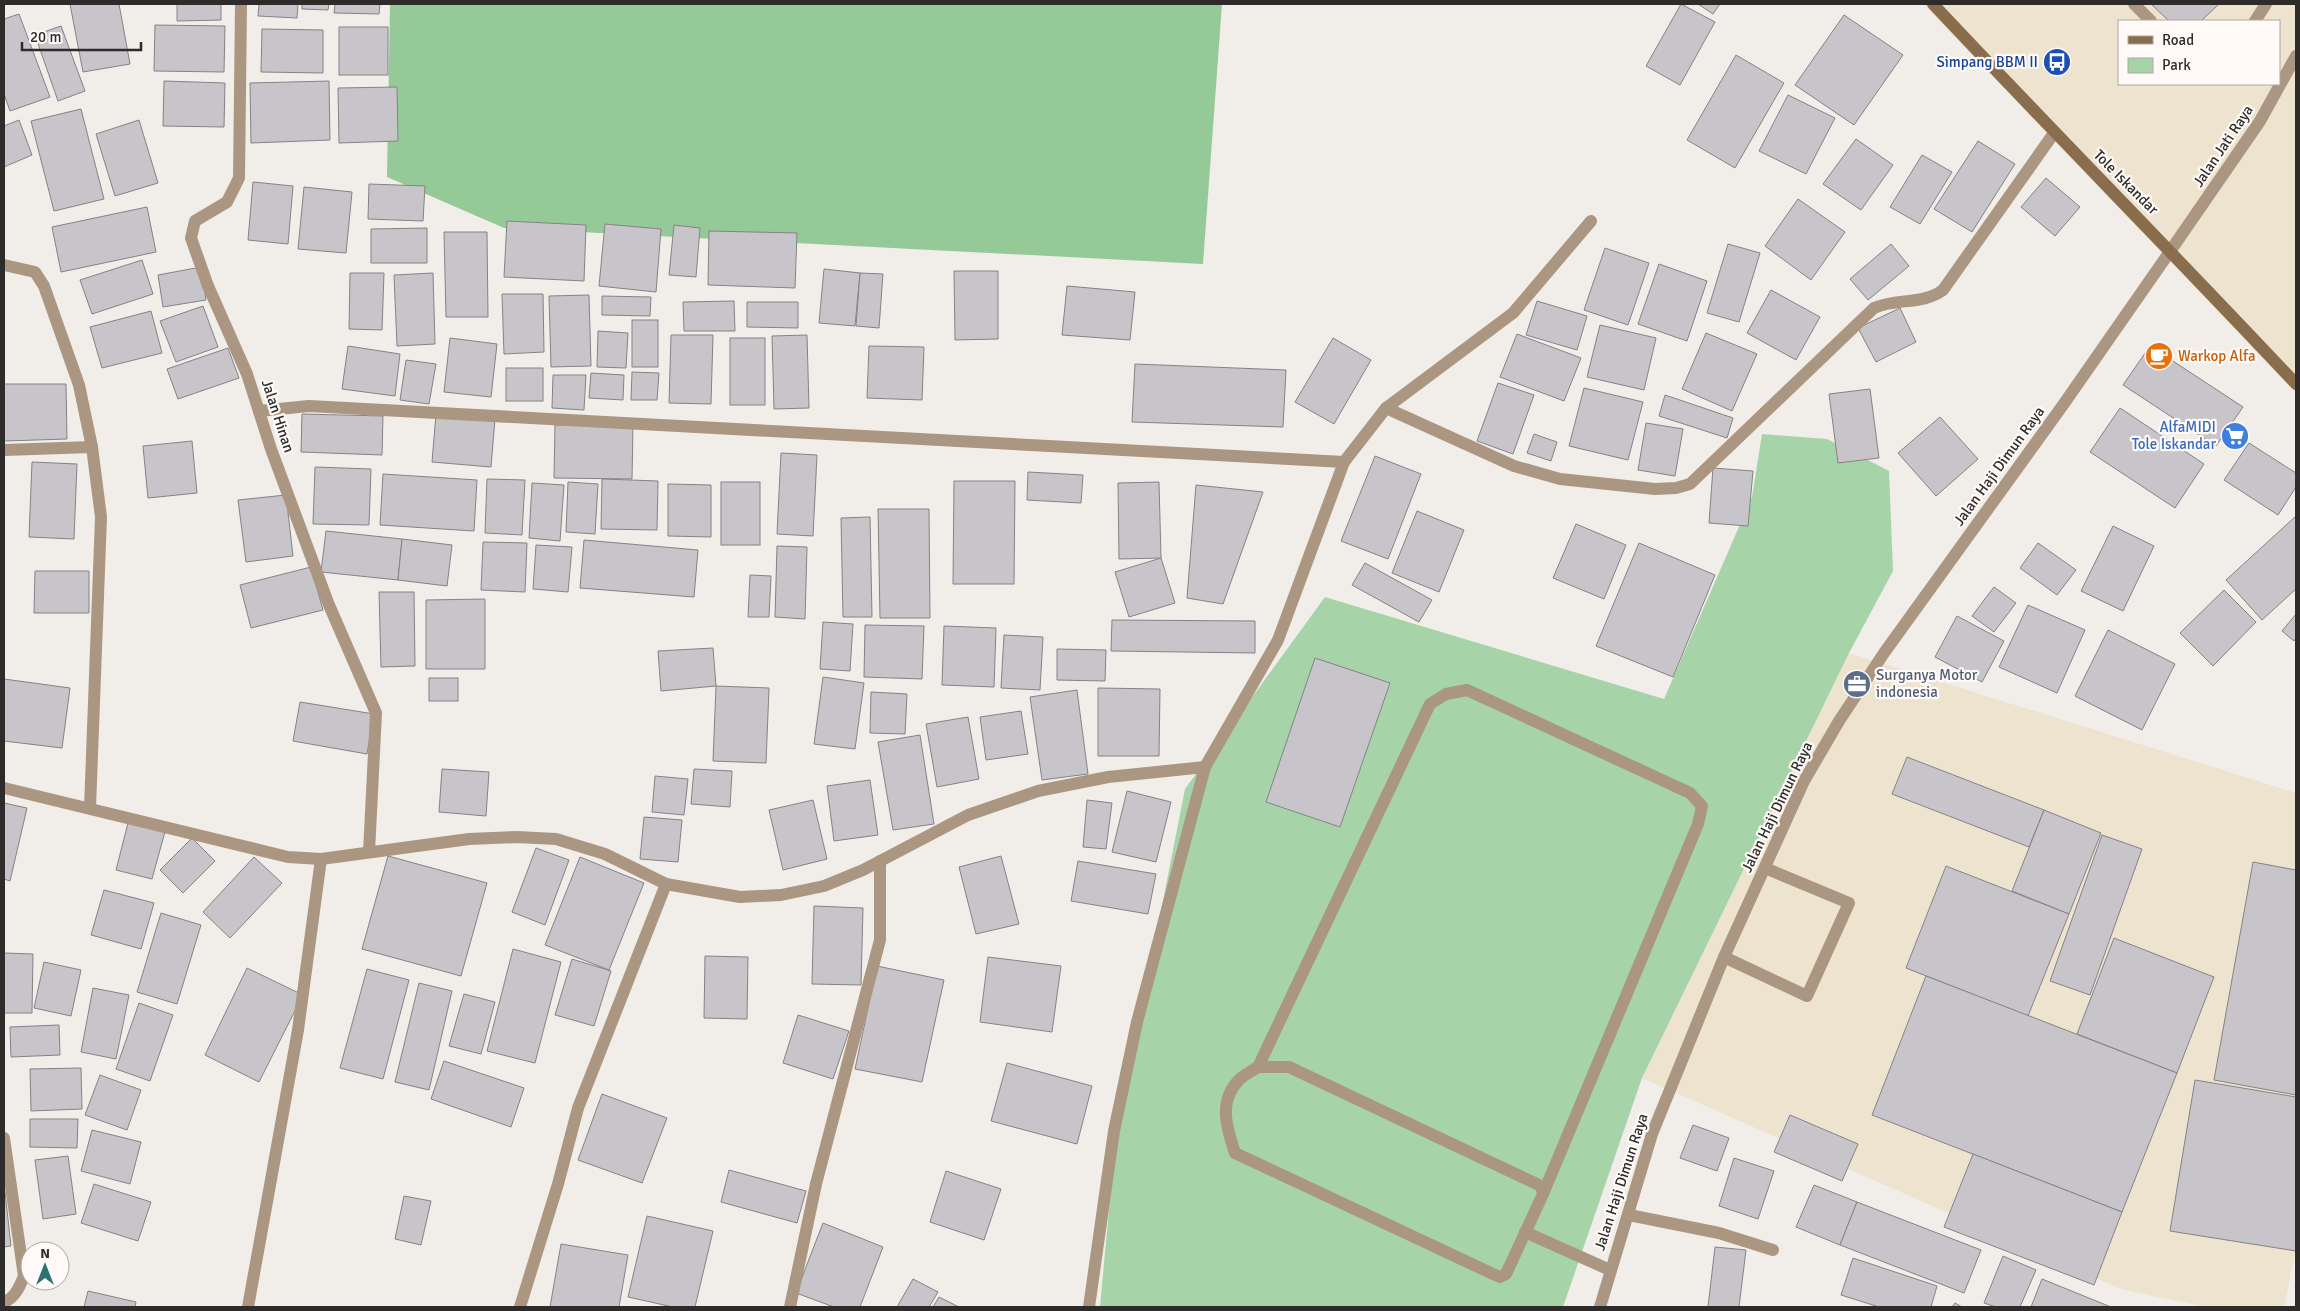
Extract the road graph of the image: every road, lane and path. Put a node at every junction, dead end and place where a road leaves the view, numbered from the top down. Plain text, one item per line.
1 (241, 4) edge
2 (1933, 4) edge
3 (2134, 4) edge
4 (2266, 4) edge
5 (2150, 20) edge
6 (2256, 20) edge
7 (2296, 56) edge
8 (2280, 85) edge
9 (2280, 85) edge
10 (2054, 133) junction
11 (1591, 221) dead end
12 (2171, 250) junction
13 (4, 265) edge
14 (2296, 384) edge
15 (1386, 408) junction
16 (259, 411) junction
17 (92, 447) junction
18 (4, 450) edge
19 (1344, 462) junction
20 (1205, 767) junction
21 (4, 788) edge
22 (90, 808) junction
23 (369, 852) junction
24 (321, 859) junction
25 (880, 861) junction
26 (1765, 868) junction
27 (666, 884) junction
28 (1724, 957) junction
29 (1258, 1067) junction
30 (4, 1138) edge
31 (1543, 1194) junction
32 (1629, 1215) junction
33 (1525, 1232) junction
34 (1773, 1250) dead end
35 (1610, 1270) junction
36 (4, 1302) edge
37 (248, 1307) edge
38 (520, 1307) edge
39 (790, 1307) edge
40 (1089, 1307) edge
41 (1600, 1307) edge

1 - 16 street, Jalan Hinan
2 - 10 main road, Tole Iskandar
3 - 5 street
4 - 6 street
7 - 8 street, Jalan Jati Raya
9 - 12 street, Jalan Jati Raya
10 - 12 main road, Tole Iskandar
10 - 15 street
11 - 15 street
12 - 14 main road, Tole Iskandar
12 - 26 street, Jalan Haji Dimun Raya
13 - 17 street
15 - 19 street
16 - 19 street
16 - 23 street, Jalan Hinan
17 - 18 street
17 - 22 street
19 - 20 street
20 - 25 street
20 - 40 street
21 - 22 street
22 - 24 street
23 - 24 street
23 - 27 street
24 - 37 street
25 - 27 street
25 - 39 street
26 - 28 street, Jalan Haji Dimun Raya
26 - 28 street
27 - 38 street
28 - 32 street, Jalan Haji Dimun Raya
29 - 31 street
29 - 31 street
29 - 33 street
30 - 36 street
31 - 33 street
32 - 34 street
32 - 35 street, Jalan Haji Dimun Raya
33 - 35 street
35 - 41 street, Jalan Haji Dimun Raya

